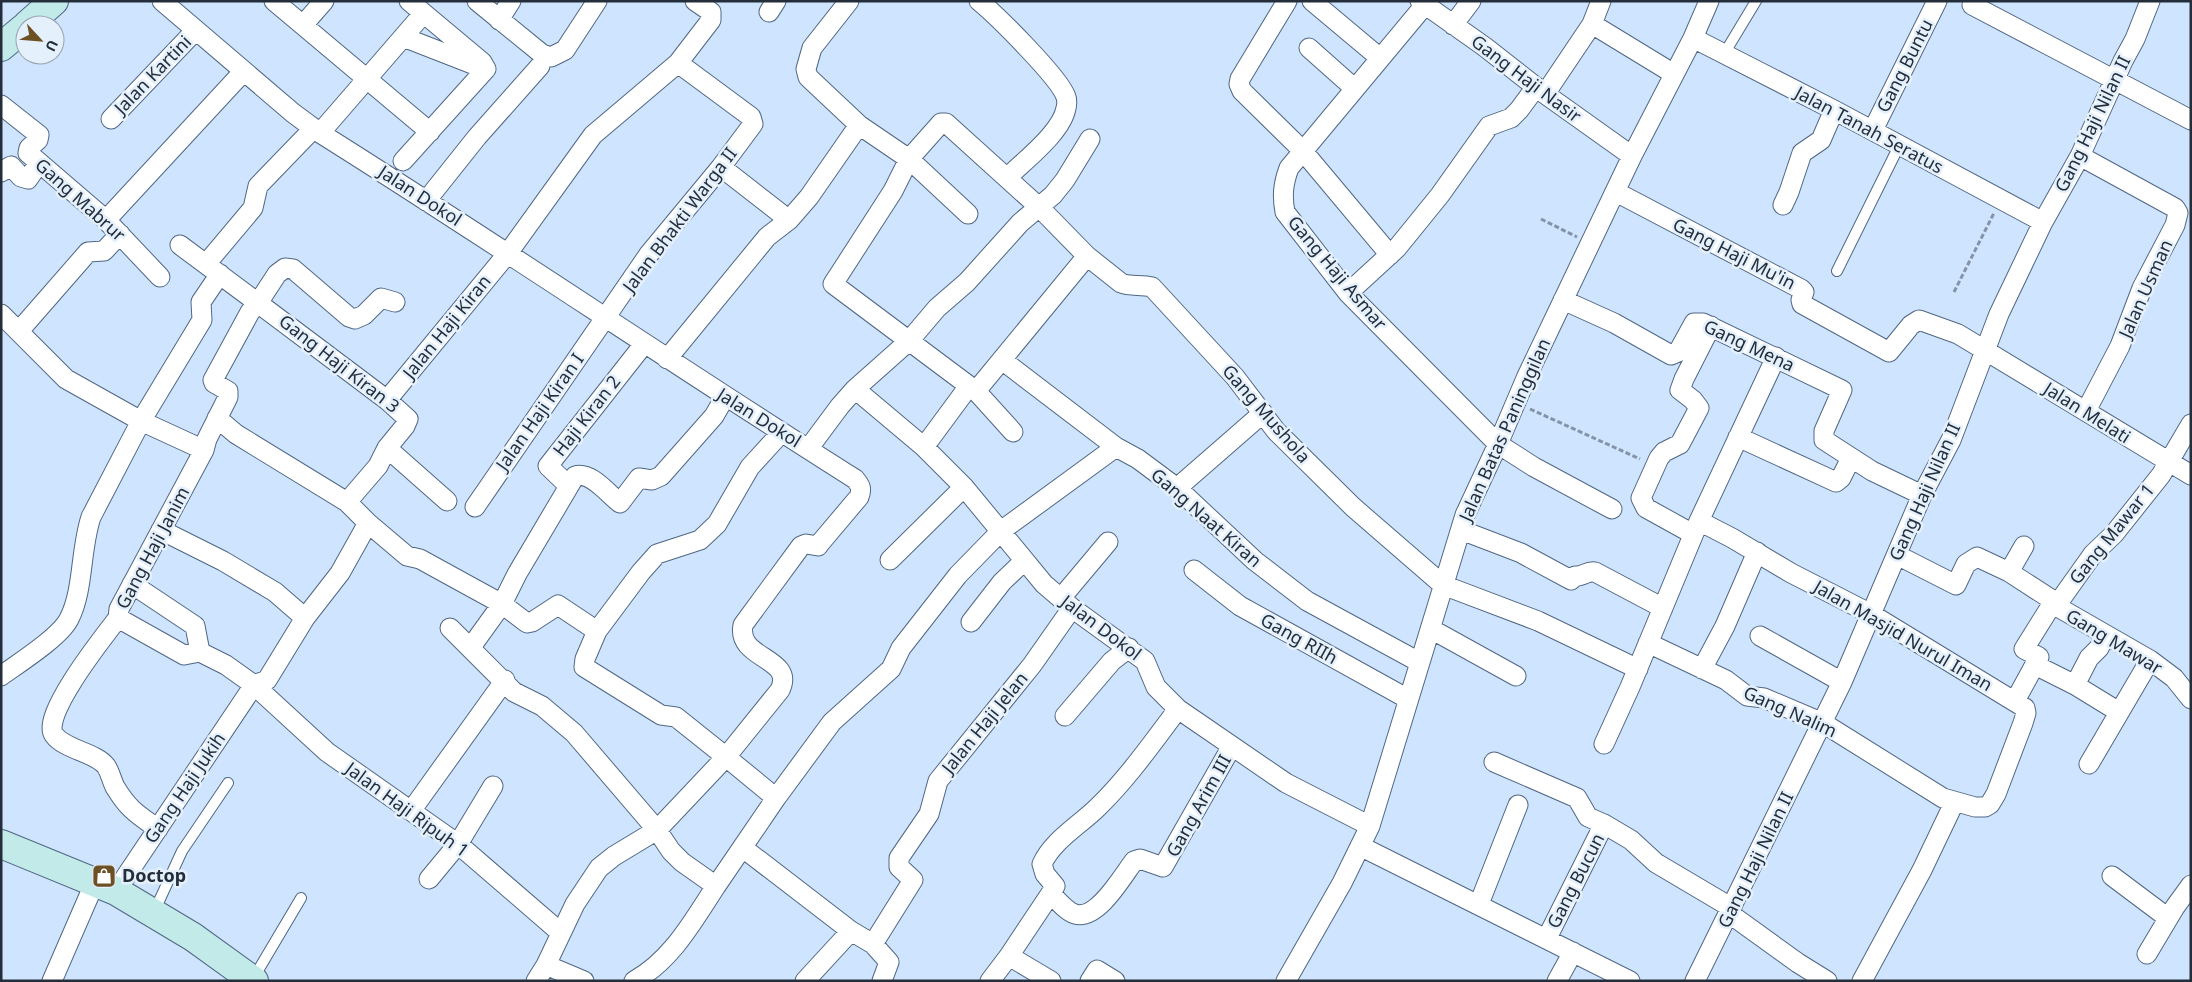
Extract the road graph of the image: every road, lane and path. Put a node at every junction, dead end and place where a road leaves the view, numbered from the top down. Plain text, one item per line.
1 (54, 1) edge
2 (162, 1) edge
3 (274, 1) edge
4 (324, 1) edge
5 (409, 1) edge
6 (477, 1) edge
7 (511, 1) edge
8 (597, 1) edge
9 (695, 1) edge
10 (849, 1) edge
11 (979, 1) edge
12 (1287, 1) edge
13 (1312, 1) edge
14 (1471, 1) edge
15 (1601, 1) edge
16 (1709, 1) edge
17 (1756, 1) edge
18 (1937, 1) edge
19 (2150, 1) edge
20 (1422, 3) edge
21 (1972, 5) dead end
22 (424, 14) junction
23 (38, 15) edge
24 (499, 20) junction
25 (1592, 24) junction
26 (303, 25) junction
27 (1453, 25) junction
28 (195, 31) junction
29 (15, 35) edge
30 (403, 37) junction
31 (1693, 38) junction
32 (1, 47) edge
33 (1310, 48) dead end
34 (1724, 54) junction
35 (1380, 58) junction
36 (678, 63) junction
37 (540, 66) dead end
38 (486, 69) junction
39 (244, 71) junction
40 (1674, 74) junction
41 (367, 78) junction
42 (2114, 79) junction
43 (1354, 88) junction
44 (1541, 91) junction
45 (1, 105) edge
46 (1834, 110) junction
47 (111, 119) dead end
48 (2191, 120) edge
49 (859, 125) junction
50 (1872, 130) junction
51 (317, 131) junction
52 (430, 132) junction
53 (1090, 139) dead end
54 (1899, 146) junction
55 (1302, 150) junction
56 (1632, 156) junction
57 (2080, 156) junction
58 (908, 160) junction
59 (403, 161) dead end
60 (39, 163) junction
61 (721, 167) junction
62 (1, 172) edge
63 (1008, 178) junction
64 (1616, 192) junction
65 (2001, 200) junction
66 (426, 202) junction
67 (1782, 205) dead end
68 (1040, 208) junction
69 (968, 214) dead end
70 (1541, 219) dead end
71 (106, 220) junction
72 (789, 220) junction
73 (2044, 222) junction
74 (120, 234) junction
75 (1591, 243) junction
76 (180, 245) dead end
77 (508, 253) junction
78 (1390, 254) junction
79 (1087, 256) junction
80 (213, 269) junction
81 (1837, 271) dead end
82 (160, 277) dead end
83 (1954, 292) dead end
84 (1348, 293) junction
85 (1563, 300) junction
86 (395, 302) dead end
87 (258, 303) junction
88 (1, 314) edge
89 (606, 318) junction
90 (1711, 326) junction
91 (19, 331) junction
92 (909, 341) junction
93 (644, 344) junction
94 (1984, 350) junction
95 (1889, 352) joint
96 (1776, 357) junction
97 (667, 359) junction
98 (1002, 360) junction
99 (855, 389) junction
100 (972, 389) junction
101 (726, 397) junction
102 (387, 400) junction
103 (1515, 402) junction
104 (2086, 411) junction
105 (1263, 413) junction
106 (217, 418) junction
107 (141, 421) junction
108 (2191, 424) edge
109 (1013, 432) dead end
110 (781, 433) junction
111 (1738, 437) junction
112 (1498, 444) junction
113 (924, 447) junction
114 (1116, 447) junction
115 (387, 448) junction
116 (808, 449) junction
117 (204, 450) junction
118 (1851, 458) junction
119 (2169, 462) junction
120 (1655, 466) junction
121 (2191, 475) edge
122 (569, 486) junction
123 (964, 487) junction
124 (1177, 488) junction
125 (1922, 495) junction
126 (447, 501) dead end
127 (347, 502) junction
128 (475, 507) dead end
129 (1612, 509) dead end
130 (368, 523) junction
131 (1696, 528) junction
132 (161, 530) junction
133 (1461, 530) junction
134 (1001, 531) junction
135 (1108, 542) dead end
136 (2024, 546) dead end
137 (1757, 552) junction
138 (1897, 555) junction
139 (890, 560) dead end
140 (1024, 561) junction
141 (1194, 570) dead end
142 (2009, 572) junction
143 (132, 584) junction
144 (1444, 585) junction
145 (1066, 603) junction
146 (2056, 603) junction
147 (502, 604) junction
148 (1663, 608) junction
149 (1871, 614) junction
150 (118, 618) junction
151 (305, 618) junction
152 (971, 622) dead end
153 (450, 628) dead end
154 (1431, 629) junction
155 (597, 631) junction
156 (2106, 634) junction
157 (1760, 636) dead end
158 (1648, 644) junction
159 (471, 647) junction
160 (1129, 648) junction
161 (200, 652) junction
162 (2150, 660) junction
163 (1419, 662) junction
164 (2035, 665) junction
165 (1638, 669) junction
166 (1702, 669) junction
167 (1, 676) edge
168 (1516, 676) dead end
169 (505, 680) junction
170 (1842, 682) junction
171 (254, 685) junction
172 (2074, 685) junction
173 (1408, 699) junction
174 (2191, 700) edge
175 (2015, 702) junction
176 (1178, 709) junction
177 (2119, 712) junction
178 (1065, 716) dead end
179 (1823, 723) junction
180 (1604, 744) dead end
181 (1232, 746) junction
182 (726, 758) junction
183 (1494, 762) dead end
184 (2089, 764) dead end
185 (228, 783) dead end
186 (492, 786) dead end
187 (776, 798) junction
188 (1954, 802) junction
189 (1518, 805) dead end
190 (411, 811) junction
191 (1604, 824) junction
192 (1370, 826) junction
193 (158, 829) junction
194 (657, 830) junction
195 (1, 844) edge
196 (458, 844) junction
197 (1360, 846) junction
198 (743, 848) junction
199 (2112, 876) dead end
200 (429, 879) dead end
201 (2191, 885) edge
202 (716, 886) junction
203 (106, 887) junction
204 (1051, 894) junction
205 (301, 898) dead end
206 (1479, 904) junction
207 (1731, 911) junction
208 (154, 912) junction
209 (2168, 918) junction
210 (850, 931) junction
211 (561, 934) junction
212 (1547, 938) junction
213 (873, 944) junction
214 (1572, 952) junction
215 (2147, 954) dead end
216 (1010, 956) junction
217 (546, 964) junction
218 (1093, 975) edge
219 (254, 980) edge
220 (52, 981) edge
221 (536, 981) edge
222 (584, 981) edge
223 (634, 981) edge
224 (805, 981) edge
225 (882, 981) edge
226 (990, 981) edge
227 (1051, 981) edge
228 (1115, 981) edge
229 (1286, 981) edge
230 (1557, 981) edge
231 (1630, 981) edge
232 (1695, 981) edge
233 (1827, 981) edge
234 (1862, 981) edge

1 - 23 main road
2 - 28 street, Jalan Dokol
3 - 26 street
4 - 26 street
5 - 22 street
6 - 24 street
7 - 24 street
8 - 24 street
9 - 36 street, Jalan Haji Kiran
10 - 49 street
11 - 63 street
12 - 55 street
13 - 35 street
14 - 27 street
15 - 25 street
16 - 31 street, Jalan Batas Paninggilan
17 - 34 lane
18 - 50 street, Gang Buntu
19 - 42 street, Gang Haji Nilan II
20 - 27 street, Gang Haji Nasir
20 - 35 street, Gang Haji Asmar
21 - 42 street
22 - 30 street
22 - 38 street
25 - 40 street
25 - 44 street
26 - 41 street
27 - 44 street, Gang Haji Nasir
28 - 39 street, Jalan Dokol
28 - 47 street, Jalan Kartini
29 - 32 main road
30 - 38 street
30 - 41 street
31 - 34 street, Jalan Tanah Seratus
31 - 40 street, Jalan Batas Paninggilan
33 - 43 street
34 - 46 street, Jalan Tanah Seratus
35 - 43 street, Gang Haji Asmar
36 - 61 street, Jalan Bhakti Warga II
36 - 77 street, Jalan Haji Kiran
37 - 66 street
38 - 52 street
39 - 51 street, Jalan Dokol
39 - 71 street
40 - 56 street, Jalan Batas Paninggilan
41 - 51 street
41 - 52 street
42 - 48 street
42 - 57 street, Gang Haji Nilan II
43 - 55 street, Gang Haji Asmar
44 - 56 street, Gang Haji Nasir
44 - 78 street
45 - 60 street, Gang Mabrur
46 - 50 street, Jalan Tanah Seratus
46 - 67 street
49 - 58 street
49 - 72 street
50 - 54 street, Jalan Tanah Seratus
51 - 66 street, Jalan Dokol
51 - 80 street
52 - 59 street
53 - 68 street
54 - 65 street, Jalan Tanah Seratus
54 - 81 lane
55 - 78 street
55 - 84 street, Gang Haji Asmar
56 - 64 street, Jalan Batas Paninggilan
57 - 73 street, Gang Haji Nilan II
57 - 104 street, Jalan Usman
58 - 63 street, Gang Mushola
58 - 69 street
58 - 92 street
60 - 62 street
60 - 71 street, Gang Mabrur
61 - 72 street
61 - 89 street, Jalan Bhakti Warga II
63 - 68 street, Gang Mushola
64 - 75 street, Jalan Batas Paninggilan
64 - 95 street, Gang Haji Mu'in
65 - 73 street, Jalan Tanah Seratus
65 - 83 path
66 - 77 street, Jalan Dokol
68 - 79 street, Gang Mushola
68 - 92 street
70 - 75 path
71 - 74 street, Gang Mabrur
72 - 97 street
73 - 94 street, Gang Haji Nilan II
74 - 82 street, Gang Mabrur
74 - 91 street
75 - 85 street, Jalan Batas Paninggilan
76 - 80 street, Gang Haji Kiran 3
77 - 89 street, Jalan Dokol
77 - 102 street, Jalan Haji Kiran
78 - 84 street
79 - 98 street
79 - 105 street, Gang Mushola
80 - 87 street, Gang Haji Kiran 3
80 - 107 street
84 - 112 street, Gang Haji Asmar
85 - 90 street, Gang Mena
85 - 103 street, Jalan Batas Paninggilan
86 - 87 street
87 - 102 street, Gang Haji Kiran 3
87 - 106 street, Gang Haji Janim
88 - 91 street
89 - 93 street, Jalan Dokol
89 - 128 street, Jalan Haji Kiran I
90 - 96 street, Gang Mena
90 - 120 street
91 - 107 street
92 - 99 street
92 - 100 street
93 - 97 street, Jalan Dokol
93 - 122 street, Haji Kiran 2
94 - 95 street, Jalan Melati
94 - 104 street, Jalan Melati
94 - 125 street, Gang Haji Nilan II
96 - 111 street
96 - 118 street, Gang Mena
97 - 101 street, Jalan Dokol
98 - 100 street
98 - 114 street, Gang Naat Kiran
99 - 113 street, Jalan Dokol
99 - 116 street, Jalan Dokol
100 - 109 street
100 - 113 street
101 - 110 street, Jalan Dokol
101 - 122 street
102 - 115 street, Gang Haji Kiran 3
103 - 112 street, Jalan Batas Paninggilan
103 - 120 path
104 - 119 street, Jalan Melati
105 - 124 street
105 - 144 street, Gang Mushola
106 - 117 street, Gang Haji Janim
106 - 127 street
107 - 117 street
107 - 167 street
108 - 119 street, Gang Mawar 1
110 - 116 street, Jalan Dokol
110 - 155 street
111 - 118 street
111 - 131 street
112 - 129 street, Gang Haji Asmar
112 - 133 street, Jalan Batas Paninggilan
113 - 123 street, Jalan Dokol
114 - 124 street, Gang Naat Kiran
114 - 134 street
115 - 126 street
115 - 127 street, Gang Haji Kiran 3
116 - 182 street
117 - 132 street, Gang Haji Janim
118 - 125 street
119 - 121 street, Jalan Melati
119 - 146 street, Gang Mawar 1
120 - 131 street, Jalan Masjid Nurul Iman
122 - 147 street
123 - 134 street, Jalan Dokol
123 - 139 street
124 - 163 street, Gang Naat Kiran
125 - 138 street, Gang Haji Nilan II
127 - 130 street
130 - 147 street
130 - 151 street, Gang Haji Jukih
131 - 137 street, Jalan Masjid Nurul Iman
131 - 148 street
132 - 143 street, Gang Haji Janim
132 - 151 street
133 - 144 street, Jalan Batas Paninggilan
133 - 148 street
134 - 140 street, Jalan Dokol
134 - 187 street
135 - 145 street
136 - 142 street
137 - 149 street, Jalan Masjid Nurul Iman
137 - 166 street
138 - 142 street, Gang Mawar
138 - 149 street, Gang Haji Nilan II
140 - 145 street, Jalan Dokol
140 - 152 street
141 - 173 street, Gang RIIh
142 - 146 street, Gang Mawar
143 - 150 street, Gang Haji Janim
143 - 161 street
144 - 154 street, Jalan Batas Paninggilan
144 - 165 street
145 - 160 street, Jalan Dokol
145 - 213 street, Jalan Haji Jelan
146 - 156 street, Gang Mawar
146 - 164 street, Gang Mawar 1
147 - 155 street
147 - 159 street
148 - 158 street
149 - 170 street, Gang Haji Nilan II
149 - 175 street, Jalan Masjid Nurul Iman
150 - 161 street, Gang Haji Janim
150 - 193 street
151 - 171 street, Gang Haji Jukih
153 - 159 street
154 - 163 street, Jalan Batas Paninggilan
154 - 168 street
155 - 182 street
156 - 162 street, Gang Mawar
156 - 172 street
157 - 170 street
158 - 165 street
158 - 166 street, Gang Nalim
159 - 169 street
160 - 176 street, Jalan Dokol
160 - 178 street
161 - 171 street, Gang Haji Janim
162 - 174 street, Gang Mawar
162 - 177 street
163 - 173 street, Jalan Batas Paninggilan
164 - 172 street
164 - 175 street
165 - 180 street
166 - 179 street, Gang Nalim
169 - 190 street
169 - 194 street
170 - 179 street, Gang Haji Nilan II
171 - 190 street, Jalan Haji Ripuh 1
171 - 193 street, Gang Haji Jukih
172 - 177 street
173 - 192 street, Jalan Batas Paninggilan
175 - 188 street, Gang Nalim
176 - 181 street, Jalan Dokol
176 - 204 street
177 - 184 street
179 - 188 street, Gang Nalim
179 - 207 street, Gang Haji Nilan II
181 - 192 street, Jalan Dokol
181 - 204 street, Gang Arim III
182 - 187 street
182 - 194 street
183 - 191 street
185 - 208 lane
186 - 196 street
187 - 198 street
188 - 234 street
189 - 206 street
190 - 196 street, Jalan Haji Ripuh 1
191 - 207 street
191 - 212 street, Gang Bucun
192 - 197 street, Jalan Batas Paninggilan
193 - 203 street, Gang Haji Jukih
194 - 202 street
194 - 211 street
195 - 203 main road
196 - 200 street
196 - 211 street, Jalan Haji Ripuh 1
197 - 206 street
197 - 229 street, Jalan Batas Paninggilan
198 - 202 street
198 - 210 street
199 - 209 street
201 - 209 street
202 - 223 street
203 - 208 main road
203 - 220 street, Gang Haji Jukih
204 - 216 street
205 - 219 lane
206 - 212 street
207 - 232 street, Gang Haji Nilan II
207 - 233 street
208 - 219 main road
209 - 215 street
210 - 213 street
210 - 224 street
211 - 217 street
212 - 214 street
213 - 225 street
214 - 230 street
214 - 231 street
216 - 226 street
216 - 227 street
217 - 221 street
217 - 222 street
218 - 228 street

